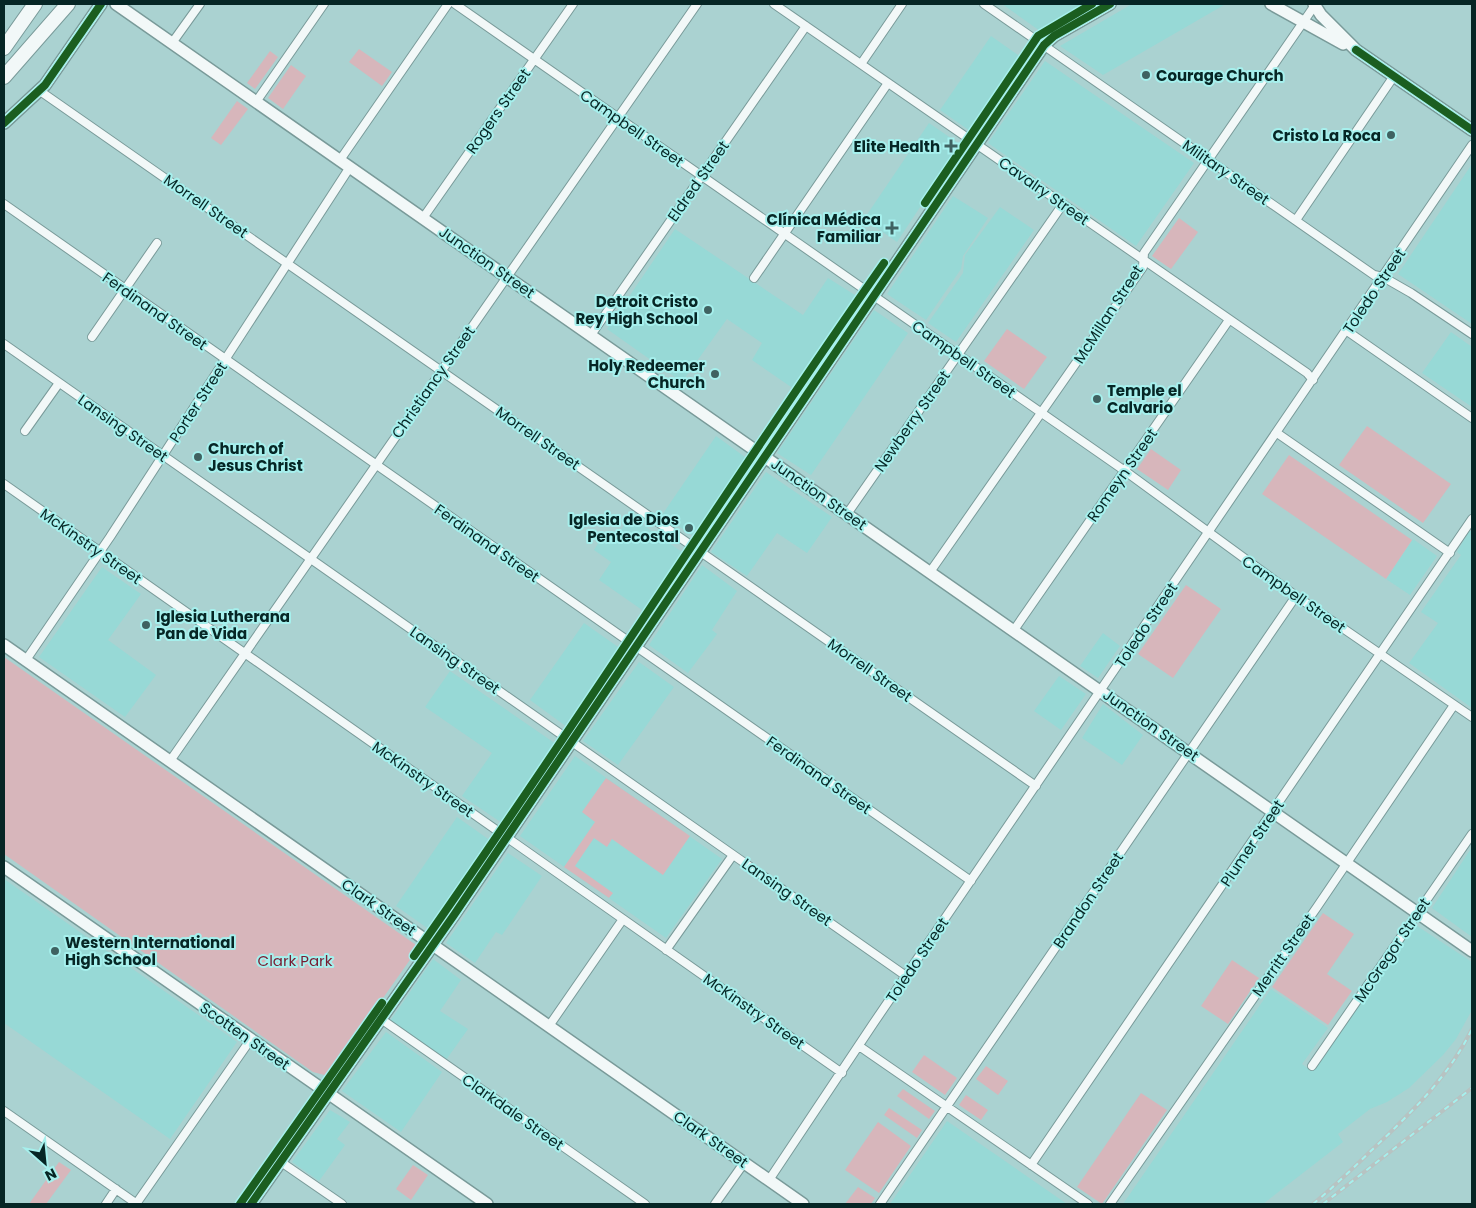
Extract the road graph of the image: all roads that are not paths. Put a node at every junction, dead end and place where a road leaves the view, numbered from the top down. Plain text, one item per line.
1 (35, 4) edge
2 (68, 4) edge
3 (101, 4) edge
4 (116, 4) edge
5 (200, 4) edge
6 (324, 4) edge
7 (448, 4) edge
8 (455, 4) edge
9 (573, 4) edge
10 (697, 4) edge
11 (774, 4) edge
12 (902, 4) edge
13 (984, 4) edge
14 (1110, 4) edge
15 (1272, 4) edge
16 (1315, 5) edge
17 (1303, 21) junction
18 (806, 26) junction
19 (172, 43) junction
20 (1044, 45) junction
21 (4, 48) edge
22 (1356, 50) junction
23 (534, 59) junction
24 (861, 64) junction
25 (1394, 76) junction
26 (4, 77) edge
27 (888, 83) junction
28 (40, 90) junction
29 (256, 102) junction
30 (618, 118) junction
31 (4, 123) edge
32 (1472, 130) edge
33 (976, 144) junction
34 (1472, 145) edge
35 (1208, 159) junction
36 (340, 160) junction
37 (350, 167) junction
38 (702, 176) junction
39 (4, 204) edge
40 (1063, 204) junction
41 (423, 218) junction
42 (1296, 220) junction
43 (785, 234) junction
44 (157, 243) dead end
45 (1143, 260) junction
46 (288, 263) junction
47 (507, 276) junction
48 (1383, 277) junction
49 (754, 278) dead end
50 (125, 290) junction
51 (873, 295) junction
52 (1229, 320) junction
53 (1347, 330) junction
54 (1472, 334) edge
55 (591, 335) junction
56 (92, 337) dead end
57 (4, 344) edge
58 (958, 355) junction
59 (225, 360) junction
60 (441, 370) junction
61 (1313, 380) junction
62 (59, 383) junction
63 (1042, 413) junction
64 (1472, 418) edge
65 (25, 431) dead end
66 (1277, 433) junction
67 (163, 456) junction
68 (764, 456) junction
69 (375, 464) junction
70 (1125, 471) junction
71 (4, 484) edge
72 (848, 514) junction
73 (1472, 519) edge
74 (1208, 533) junction
75 (700, 551) junction
76 (100, 552) junction
77 (1450, 553) junction
78 (310, 559) junction
79 (930, 572) junction
80 (1296, 596) junction
81 (1014, 630) junction
82 (4, 645) edge
83 (636, 647) junction
84 (244, 654) junction
85 (1381, 655) junction
86 (26, 660) junction
87 (1101, 690) junction
88 (1454, 705) junction
89 (1472, 717) edge
90 (571, 742) junction
91 (1190, 752) junction
92 (170, 761) junction
93 (1036, 786) junction
94 (1274, 811) junction
95 (1472, 834) edge
96 (507, 838) junction
97 (733, 855) junction
98 (1347, 862) junction
99 (4, 867) edge
100 (971, 880) junction
101 (1418, 911) junction
102 (623, 919) junction
103 (433, 945) junction
104 (666, 950) junction
105 (1472, 950) edge
106 (906, 976) junction
107 (381, 1019) junction
108 (549, 1026) junction
109 (251, 1040) junction
110 (859, 1046) junction
111 (1312, 1066) dead end
112 (842, 1073) junction
113 (329, 1094) junction
114 (947, 1107) junction
115 (4, 1110) edge
116 (281, 1162) junction
117 (744, 1163) junction
118 (1031, 1165) junction
119 (769, 1180) junction
120 (116, 1189) junction
121 (106, 1204) edge
122 (137, 1204) edge
123 (251, 1204) edge
124 (342, 1204) edge
125 (487, 1204) edge
126 (645, 1204) edge
127 (715, 1204) edge
128 (803, 1204) edge
129 (880, 1204) edge
130 (1088, 1204) edge
131 (1110, 1204) edge

1 - 21 highway
2 - 26 highway
3 - 28 street
4 - 19 street, Junction Street
5 - 19 street
6 - 29 street
7 - 36 street
8 - 23 street, Campbell Street
9 - 23 street, Rogers Street
10 - 30 street, Christiancy Street
11 - 18 street, Cavalry Street
12 - 24 street
13 - 20 street, Military Street
14 - 20 street
15 - 17 street
16 - 17 street, McMillan Street
16 - 22 street
17 - 22 street
17 - 35 street, McMillan Street
18 - 24 street, Cavalry Street
18 - 38 street, Eldred Street
19 - 29 street, Junction Street
20 - 33 street
20 - 35 street, Military Street
22 - 25 street
23 - 30 street, Campbell Street
23 - 41 street, Rogers Street
24 - 27 street, Cavalry Street
25 - 32 street
25 - 42 street
27 - 33 street, Cavalry Street
27 - 43 street
28 - 31 street
28 - 46 street, Morrell Street
29 - 36 street, Junction Street
30 - 38 street, Campbell Street
30 - 47 street, Christiancy Street
33 - 40 street, Cavalry Street
33 - 51 street
34 - 48 street, Toledo Street
35 - 42 street, Military Street
35 - 45 street, McMillan Street
36 - 37 street, Junction Street
37 - 41 street, Junction Street
37 - 46 street, Porter Street
38 - 43 street, Campbell Street
38 - 55 street, Eldred Street
39 - 50 street, Ferdinand Street
40 - 45 street, Cavalry Street
40 - 58 street, Newberry Street
41 - 47 street, Junction Street
42 - 48 street, Military Street
43 - 49 street
43 - 51 street, Campbell Street
44 - 50 street
45 - 52 street, Cavalry Street
45 - 63 street, McMillan Street
46 - 59 street, Porter Street
46 - 60 street, Morrell Street
47 - 55 street, Junction Street
47 - 60 street, Christiancy Street
48 - 53 street, Toledo Street
48 - 54 street, Military Street
50 - 56 street
50 - 59 street, Ferdinand Street
51 - 58 street, Campbell Street
51 - 68 street
52 - 61 street, Cavalry Street
52 - 70 street, Romeyn Street
53 - 61 street, Toledo Street
53 - 64 street
55 - 68 street, Junction Street
57 - 62 street, Lansing Street
58 - 63 street, Campbell Street
58 - 72 street, Newberry Street
59 - 67 street, Porter Street
59 - 69 street, Ferdinand Street
60 - 69 street, Christiancy Street
60 - 75 street, Morrell Street
61 - 66 street, Toledo Street
62 - 65 street
62 - 67 street, Lansing Street
63 - 70 street, Campbell Street
63 - 79 street, McMillan Street
66 - 74 street, Toledo Street
66 - 77 street
67 - 76 street, Porter Street
67 - 78 street, Lansing Street
68 - 72 street, Junction Street
68 - 75 street
69 - 78 street, Christiancy Street
69 - 83 street, Ferdinand Street
70 - 74 street, Campbell Street
70 - 81 street, Romeyn Street
71 - 76 street, McKinstry Street
72 - 79 street, Junction Street
73 - 77 street, Plumer Street
74 - 80 street, Campbell Street
74 - 87 street, Toledo Street
75 - 83 street
75 - 93 street, Morrell Street
76 - 84 street, McKinstry Street
76 - 86 street, Porter Street
77 - 85 street, Plumer Street
78 - 84 street, Christiancy Street
78 - 90 street, Lansing Street
79 - 81 street, Junction Street
80 - 85 street, Campbell Street
80 - 91 street, Brandon Street
81 - 87 street, Junction Street
82 - 86 street, Clark Street
83 - 90 street
83 - 100 street, Ferdinand Street
84 - 92 street, Christiancy Street
84 - 96 street, McKinstry Street
85 - 88 street, Campbell Street
85 - 94 street, Plumer Street
86 - 92 street, Clark Street
87 - 91 street, Junction Street
87 - 93 street, Toledo Street
88 - 89 street, Campbell Street
88 - 98 street, Merritt Street
90 - 96 street
90 - 97 street, Lansing Street
91 - 94 street, Junction Street
91 - 114 street, Brandon Street
92 - 103 street, Clark Street
93 - 100 street, Toledo Street
94 - 98 street, Junction Street
94 - 118 street, Plumer Street
95 - 101 street, McGregor Street
96 - 102 street, McKinstry Street
96 - 103 street
97 - 104 street
97 - 106 street, Lansing Street
98 - 101 street, Junction Street
98 - 131 street, Merritt Street
99 - 109 street, Scotten Street
100 - 106 street, Toledo Street
101 - 105 street, Junction Street
101 - 111 street, McGregor Street
102 - 104 street, McKinstry Street
102 - 108 street
103 - 107 street
103 - 108 street, Clark Street
104 - 112 street, McKinstry Street
106 - 110 street, Toledo Street
107 - 113 street
107 - 126 street, Clarkdale Street
108 - 117 street, Clark Street
109 - 113 street, Scotten Street
109 - 122 street
110 - 112 street, Toledo Street
110 - 114 street
112 - 119 street, Toledo Street
113 - 116 street
113 - 125 street, Scotten Street
114 - 118 street
114 - 129 street, Brandon Street
115 - 120 street
116 - 123 street
116 - 124 street
117 - 119 street, Clark Street
117 - 127 street
118 - 130 street
119 - 128 street, Clark Street
120 - 121 street
120 - 122 street

